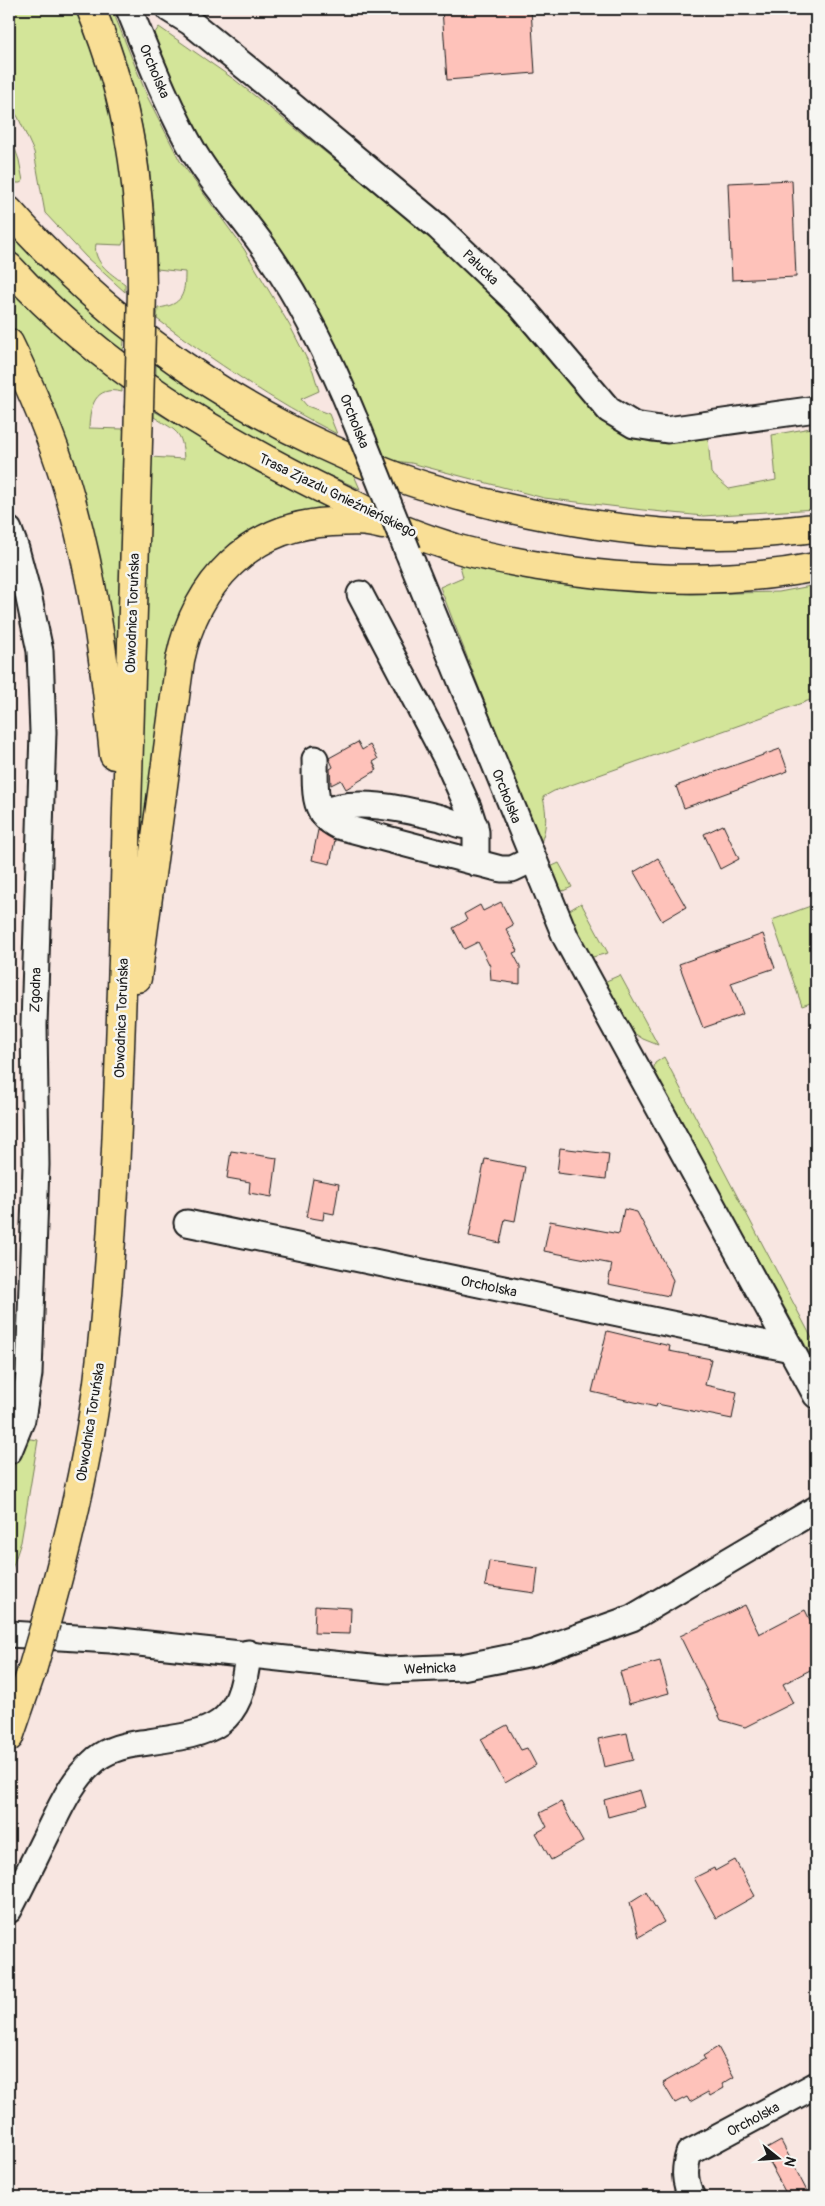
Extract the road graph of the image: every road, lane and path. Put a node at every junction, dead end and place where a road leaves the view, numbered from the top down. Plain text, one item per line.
1 (91, 9) edge
2 (129, 9) edge
3 (169, 9) edge
4 (9, 211) edge
5 (9, 266) edge
6 (9, 343) edge
7 (816, 409) edge
8 (816, 528) edge
9 (9, 530) edge
10 (411, 543) junction
11 (816, 568) edge
12 (360, 594) dead end
13 (315, 759) dead end
14 (322, 813) junction
15 (474, 826) junction
16 (533, 859) junction
17 (476, 863) junction
18 (124, 918) junction
19 (118, 1100) junction
20 (187, 1223) dead end
21 (791, 1349) junction
22 (816, 1395) edge
23 (9, 1450) edge
24 (816, 1509) edge
25 (9, 1634) edge
26 (248, 1654) junction
27 (9, 1737) edge
28 (9, 1910) edge
29 (816, 2085) edge
30 (692, 2197) edge

1 - 18 main road, Obwodnica Toruńska, bridge
2 - 10 street, Orcholska, bridge
3 - 7 street, Pałucka
4 - 8 main road
5 - 10 main road, Trasa Zjazdu Gnieźnieńskiego
6 - 18 main road
9 - 23 street, Zgodna
10 - 11 main road, Trasa Zjazdu Gnieźnieńskiego
10 - 16 street, Orcholska
10 - 19 main road
12 - 15 street
13 - 14 street
14 - 15 street
14 - 17 street
15 - 17 street
16 - 17 street
16 - 21 street, Orcholska
18 - 19 main road, Obwodnica Toruńska
19 - 27 main road, Obwodnica Toruńska, bridge
20 - 21 street, Orcholska
21 - 22 street, Orcholska
24 - 26 street, Wełnicka
25 - 26 street, Wełnicka
26 - 28 street
29 - 30 street, Orcholska

